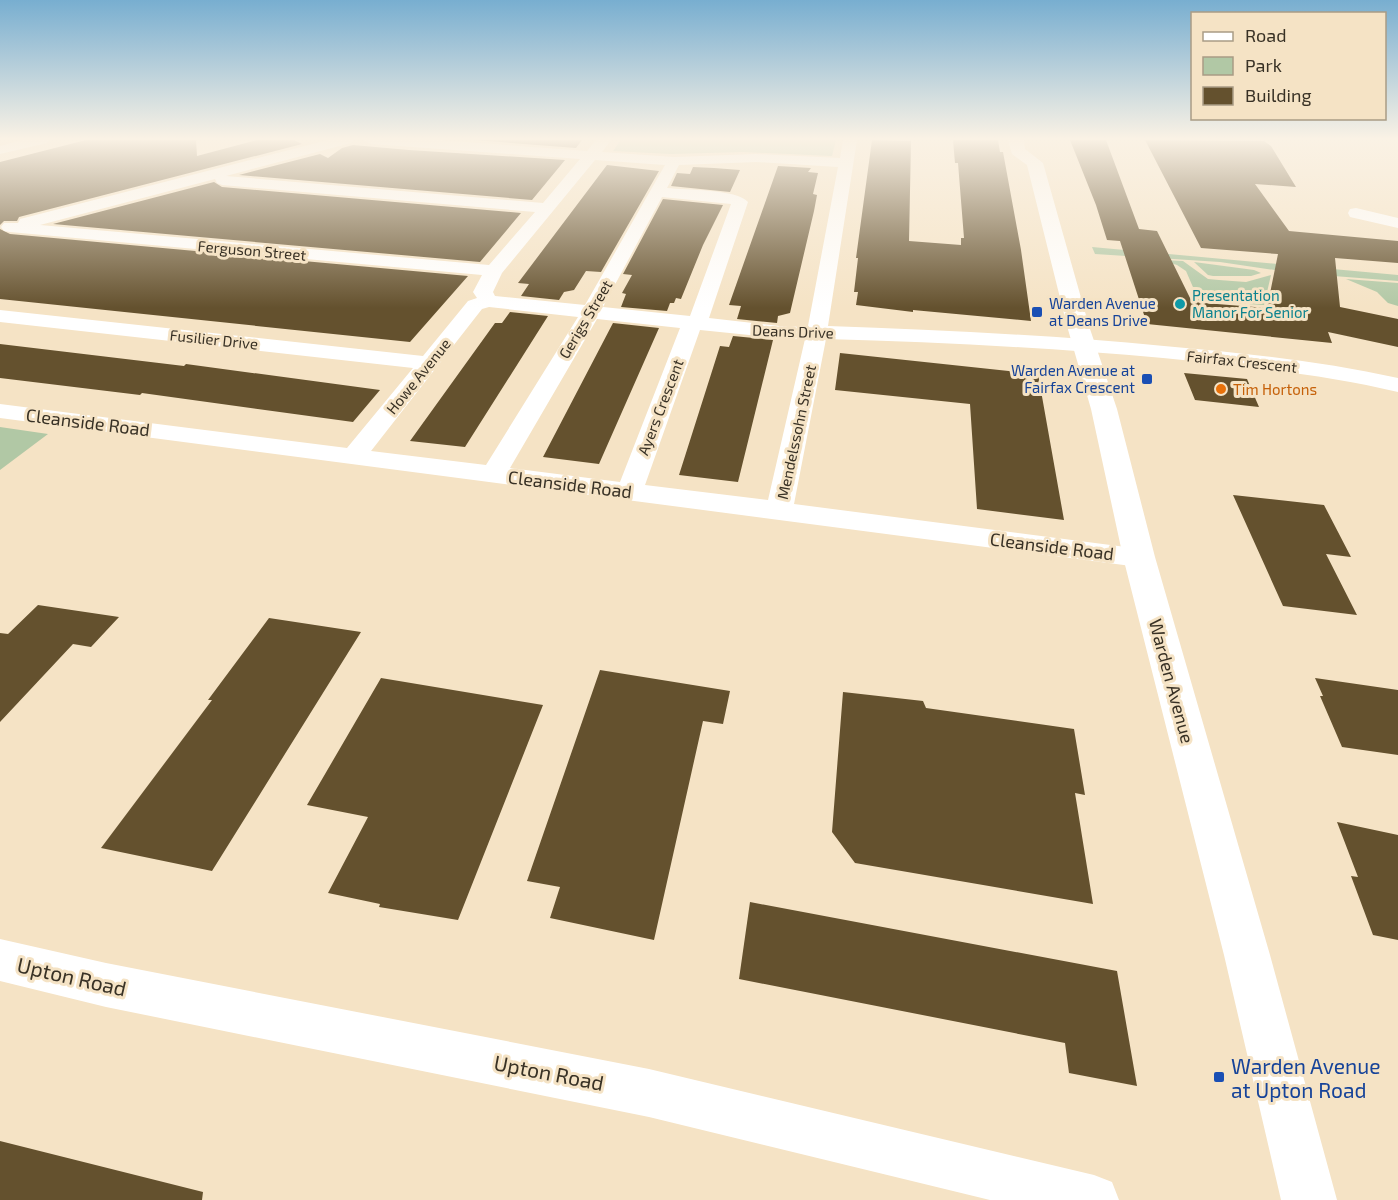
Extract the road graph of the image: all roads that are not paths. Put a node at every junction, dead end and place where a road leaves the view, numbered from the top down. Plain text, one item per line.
1 (130, 196) edge
2 (415, 196) edge
3 (558, 196) edge
4 (655, 196) edge
5 (701, 196) edge
6 (840, 196) edge
7 (1048, 196) edge
8 (548, 208) junction
9 (1356, 213) dead end
10 (1398, 223) edge
11 (5, 228) edge
12 (494, 272) junction
13 (495, 303) junction
14 (588, 313) junction
15 (0, 316) edge
16 (695, 323) junction
17 (818, 332) junction
18 (1085, 345) junction
19 (429, 363) junction
20 (1398, 385) edge
21 (0, 411) edge
22 (353, 457) junction
23 (493, 475) junction
24 (629, 492) junction
25 (779, 512) junction
26 (1139, 557) junction
27 (0, 960) edge
28 (1094, 1200) edge
29 (1309, 1200) edge

1 - 11 street
2 - 8 street
3 - 8 street
4 - 14 street, Gerigs Street
5 - 16 street, Ayers Crescent
6 - 17 street, Mendelssohn Street
7 - 18 main road, Warden Avenue
8 - 12 street
9 - 10 street
11 - 12 street, Ferguson Street
12 - 13 street
13 - 14 street, Deans Drive
13 - 19 street, Howe Avenue
14 - 16 street, Deans Drive
14 - 23 street, Gerigs Street
15 - 19 street, Fusilier Drive
16 - 17 street, Deans Drive
16 - 24 street, Ayers Crescent
17 - 18 street, Deans Drive
17 - 25 street, Mendelssohn Street
18 - 20 street, Fairfax Crescent
18 - 26 main road, Warden Avenue
19 - 22 street, Howe Avenue
21 - 22 street, Cleanside Road
22 - 23 street, Cleanside Road
23 - 24 street, Cleanside Road
24 - 25 street, Cleanside Road
25 - 26 street, Cleanside Road
26 - 29 main road, Warden Avenue
27 - 28 street, Upton Road

